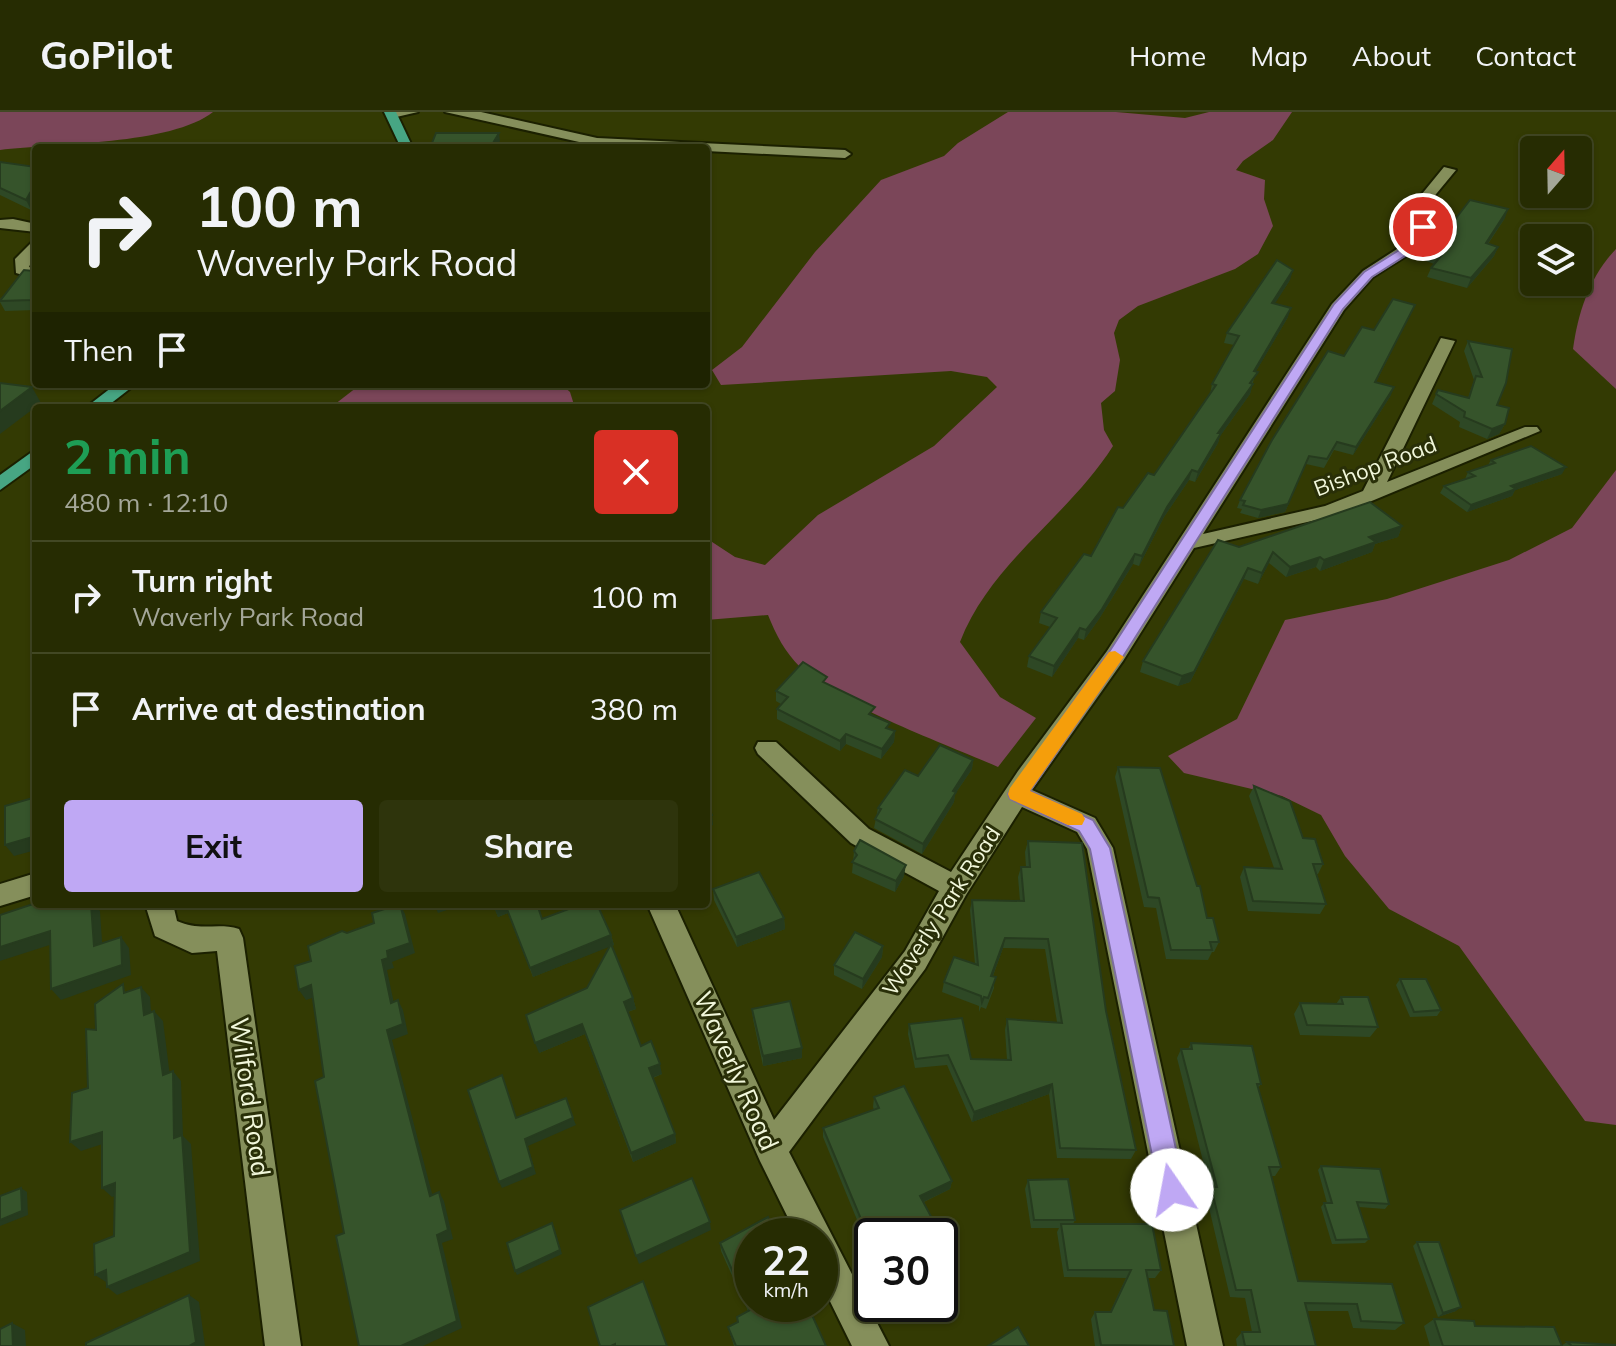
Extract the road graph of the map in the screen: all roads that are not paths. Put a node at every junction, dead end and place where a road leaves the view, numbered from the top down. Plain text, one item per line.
1 (412, 112) edge
2 (451, 112) edge
3 (391, 113) edge
4 (405, 144) edge
5 (638, 144) edge
6 (710, 147) edge
7 (845, 154) dead end
8 (1449, 170) dead end
9 (0, 224) edge
10 (32, 227) edge
11 (32, 247) edge
12 (32, 273) edge
13 (1447, 341) dead end
14 (122, 388) edge
15 (100, 404) edge
16 (1531, 431) dead end
17 (32, 458) edge
18 (0, 484) edge
19 (1372, 493) junction
20 (1185, 544) junction
21 (767, 748) dead end
22 (1017, 794) junction
23 (32, 885) edge
24 (956, 887) junction
25 (0, 895) edge
26 (160, 908) edge
27 (663, 908) edge
28 (771, 1150) junction
29 (806, 1218) edge
30 (838, 1281) edge
31 (283, 1346) edge
32 (871, 1346) edge
33 (1205, 1346) edge

1 - 3 street
2 - 5 street
3 - 4 main road
6 - 7 street
8 - 20 street, Waverly Park Road
9 - 10 street
11 - 12 street
13 - 19 street
14 - 15 main road
16 - 19 street, Bishop Road
17 - 18 main road
19 - 20 street, Bishop Road
20 - 22 street, Waverly Park Road
21 - 24 street
22 - 24 street, Waverly Park Road
22 - 33 street
23 - 25 street
24 - 28 street, Waverly Park Road
26 - 31 street, Wilford Road
27 - 28 street, Waverly Road
28 - 29 street, Waverly Road
30 - 32 street

